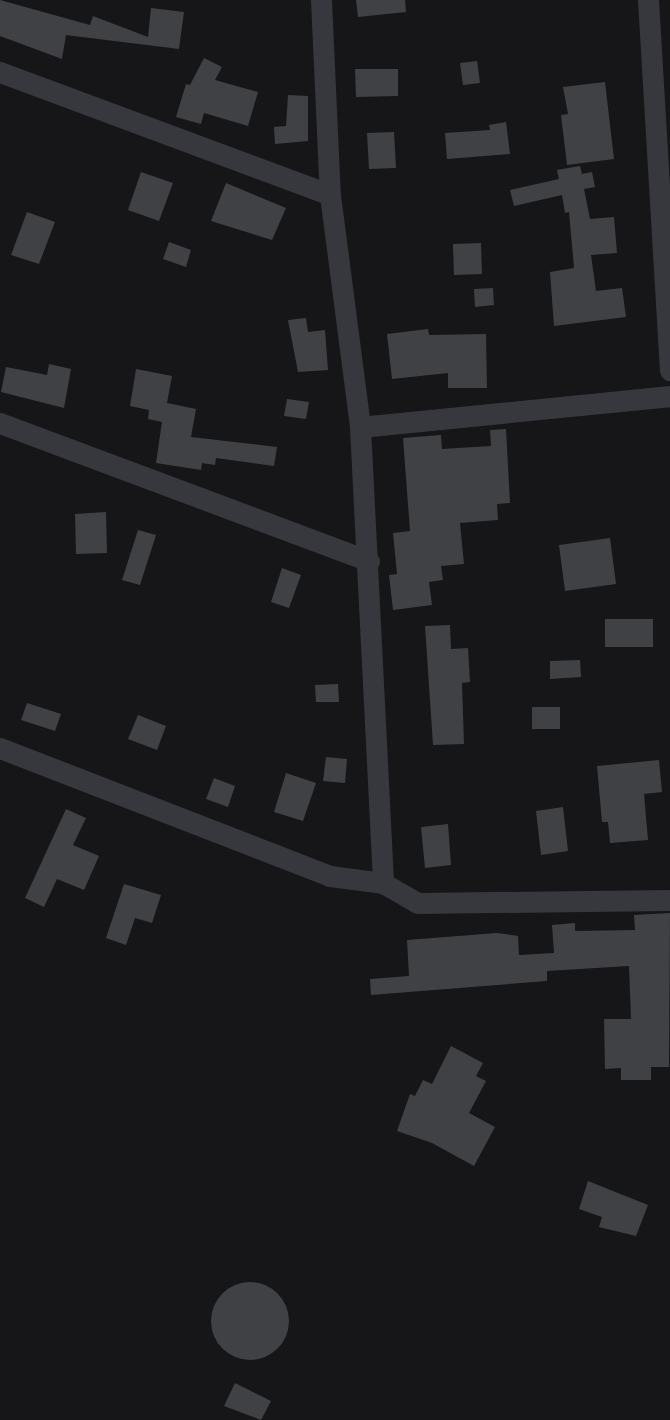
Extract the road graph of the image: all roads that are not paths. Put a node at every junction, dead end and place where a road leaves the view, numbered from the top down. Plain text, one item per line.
1 (321, 0) edge
2 (648, 0) edge
3 (0, 72) edge
4 (330, 195) junction
5 (670, 370) edge
6 (670, 397) edge
7 (0, 424) edge
8 (360, 427) junction
9 (369, 562) junction
10 (0, 748) edge
11 (383, 883) junction
12 (670, 900) edge

1 - 4 street
2 - 5 street
3 - 4 street
4 - 8 street
6 - 8 street
7 - 9 street
8 - 9 street
9 - 11 street
10 - 11 street
11 - 12 street

